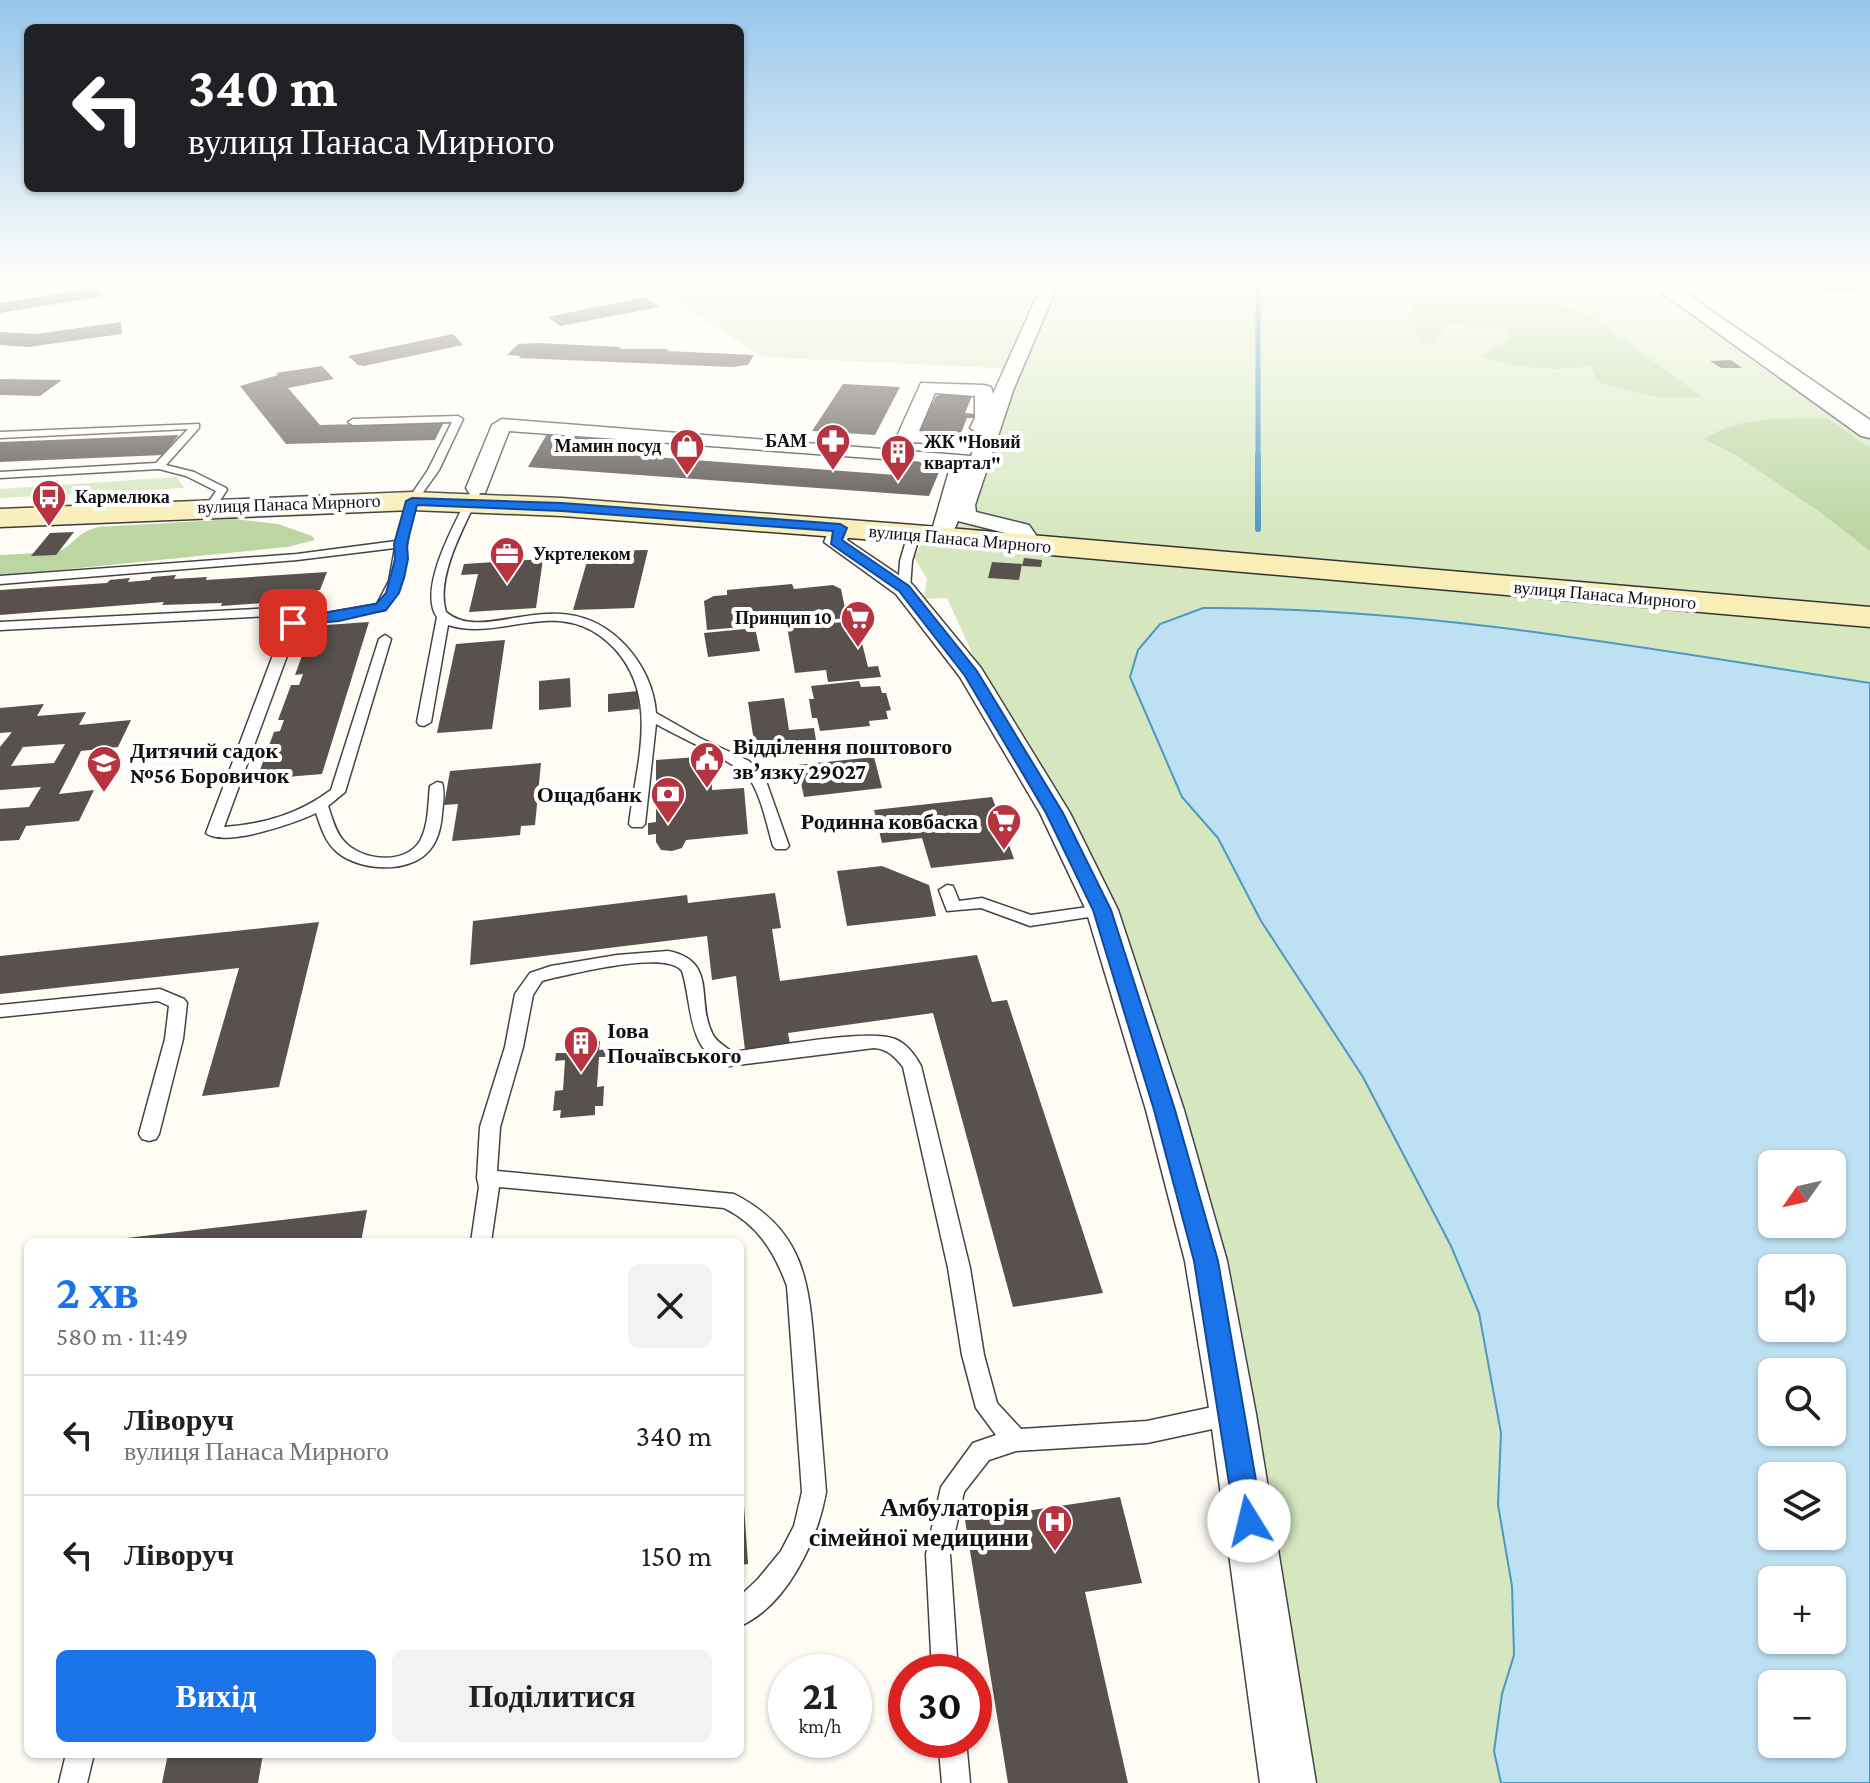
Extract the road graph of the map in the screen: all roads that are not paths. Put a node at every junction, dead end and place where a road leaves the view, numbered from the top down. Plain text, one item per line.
1 (1014, 368) edge
2 (1780, 368) edge
3 (353, 422) dead end
4 (1870, 431) edge
5 (0, 435) edge
6 (159, 466) junction
7 (0, 475) edge
8 (474, 495) junction
9 (412, 501) junction
10 (211, 506) junction
11 (0, 518) edge
12 (840, 528) junction
13 (928, 536) junction
14 (400, 544) junction
15 (1023, 544) junction
16 (0, 580) edge
17 (904, 589) junction
18 (443, 616) junction
19 (1870, 617) edge
20 (293, 623) junction
21 (0, 626) edge
22 (385, 639) dead end
23 (652, 716) junction
24 (424, 722) dead end
25 (437, 786) dead end
26 (321, 806) junction
27 (637, 824) dead end
28 (781, 846) dead end
29 (947, 890) dead end
30 (1102, 910) junction
31 (0, 1011) edge
32 (149, 1134) dead end
33 (487, 1178) junction
34 (482, 1238) edge
35 (1233, 1414) junction
36 (1016, 1440) junction
37 (744, 1610) edge
38 (944, 1654) edge
39 (79, 1758) edge
40 (954, 1758) edge
41 (73, 1783) edge
42 (956, 1783) edge
43 (1288, 1783) edge

1 - 15 street
2 - 4 street
3 - 9 lane
5 - 6 lane
6 - 7 lane
6 - 10 lane
8 - 9 main road, вулиця Панаса Мирного
8 - 12 main road, вулиця Панаса Мирного
8 - 13 street
8 - 18 lane
9 - 10 main road, вулиця Панаса Мирного
9 - 14 lane
10 - 11 main road, вулиця Панаса Мирного
12 - 13 main road, вулиця Панаса Мирного
12 - 17 street
13 - 15 main road, вулиця Панаса Мирного
13 - 17 lane
14 - 16 lane
14 - 20 lane
15 - 19 main road, вулиця Панаса Мирного
17 - 30 street
18 - 23 lane
18 - 24 lane
20 - 21 lane
20 - 26 lane
22 - 26 lane
23 - 27 lane
23 - 28 lane
25 - 26 lane
29 - 30 lane
30 - 35 street
31 - 32 lane
33 - 34 lane
33 - 36 lane
33 - 37 lane
35 - 36 lane
35 - 43 street
36 - 38 lane
39 - 41 lane
40 - 42 lane

